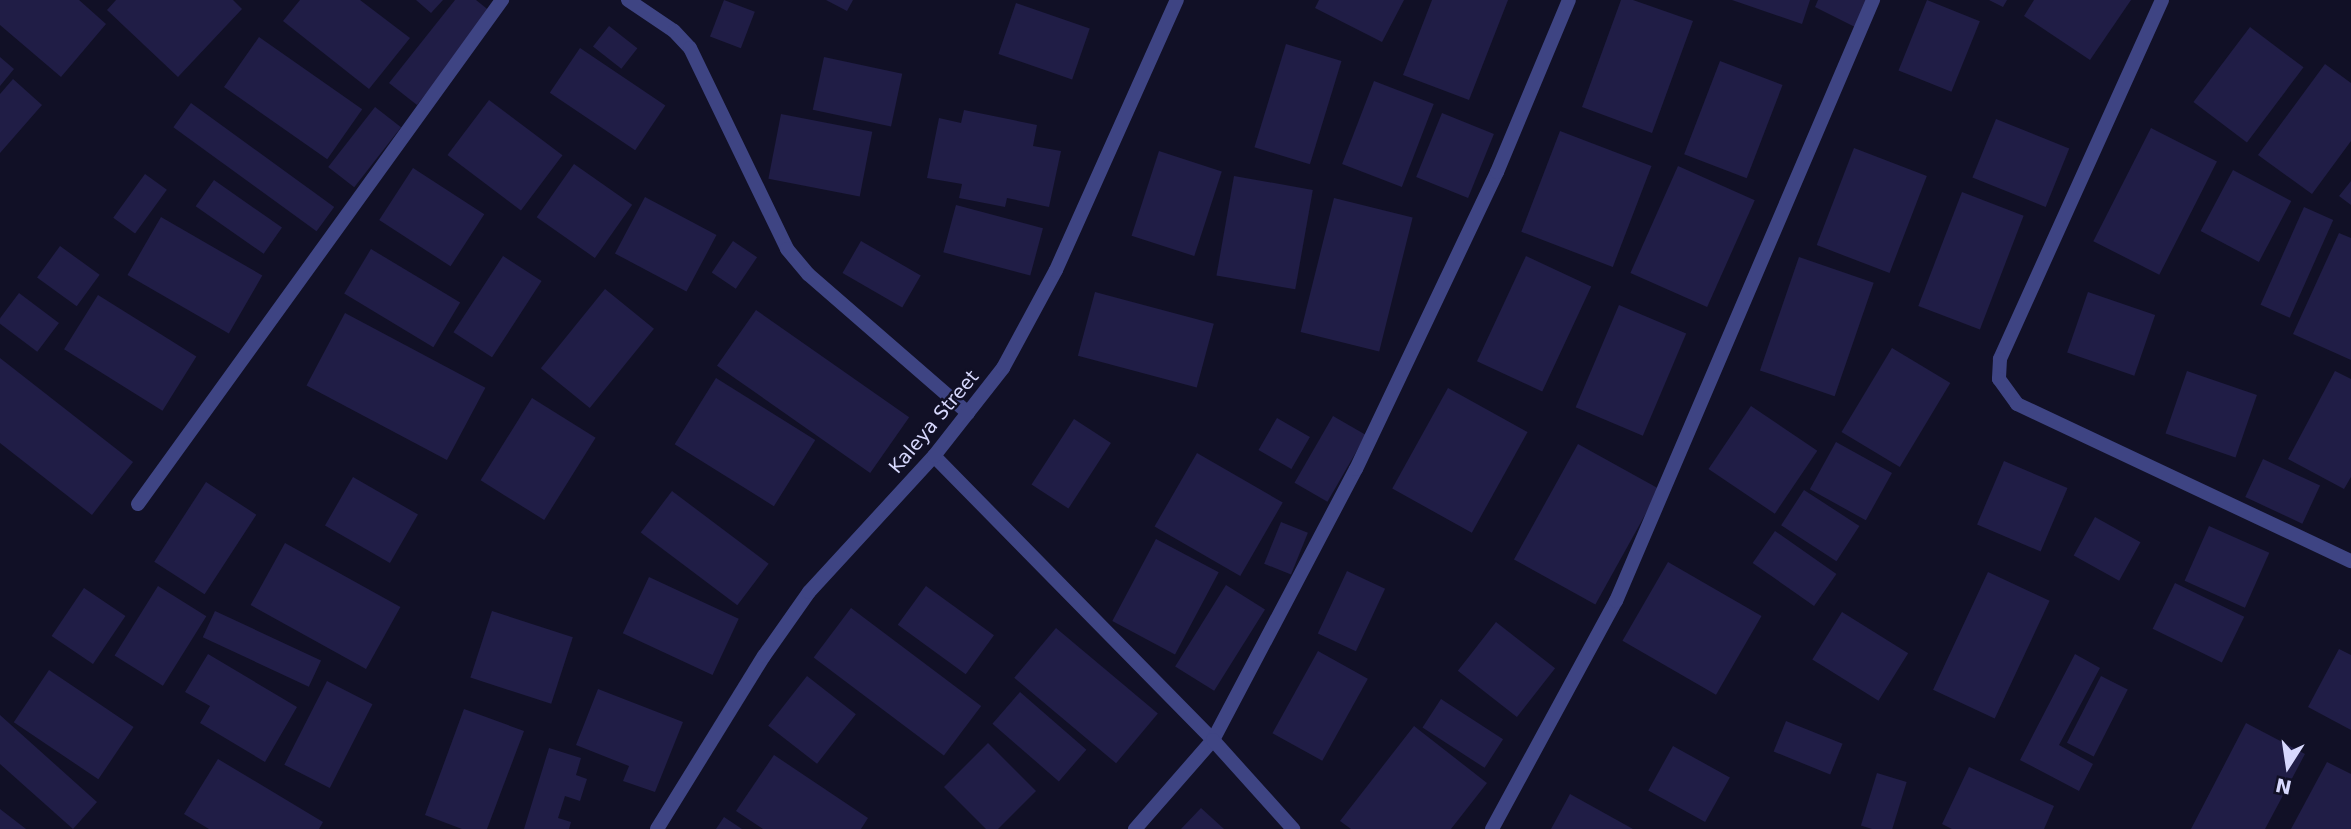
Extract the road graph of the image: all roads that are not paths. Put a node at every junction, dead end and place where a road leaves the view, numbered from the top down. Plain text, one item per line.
1 (502, 0) edge
2 (628, 0) edge
3 (1177, 0) edge
4 (1569, 0) edge
5 (1873, 0) edge
6 (2162, 0) edge
7 (968, 413) junction
8 (934, 456) junction
9 (138, 504) dead end
10 (2351, 561) edge
11 (1213, 740) junction
12 (657, 829) edge
13 (1135, 829) edge
14 (1293, 829) edge
15 (1492, 829) edge

1 - 9 street
2 - 7 street
3 - 7 street, Kaleya Street
4 - 11 street
5 - 15 street
6 - 10 street
7 - 8 street, Kaleya Street
8 - 11 street
8 - 12 street, Kaleya Street
11 - 13 street
11 - 14 street

